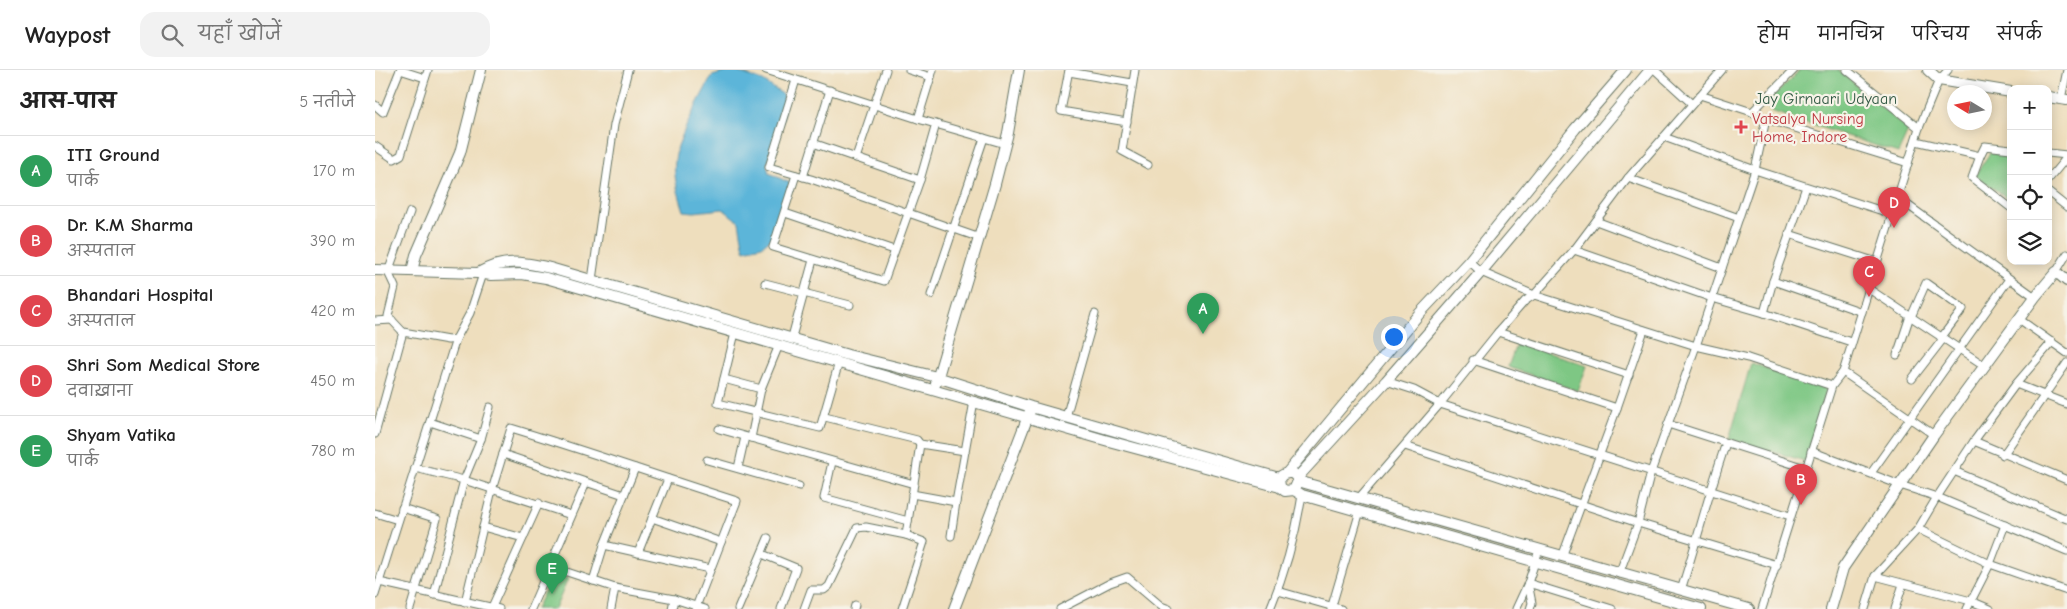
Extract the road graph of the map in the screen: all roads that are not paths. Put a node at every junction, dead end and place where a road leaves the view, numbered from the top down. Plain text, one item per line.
1 (400, 70) edge
2 (428, 70) edge
3 (481, 70) edge
4 (627, 70) edge
5 (886, 70) edge
6 (909, 70) edge
7 (1019, 70) edge
8 (1135, 70) edge
9 (1626, 70) edge
10 (1650, 70) edge
11 (1655, 70) edge
12 (1722, 70) edge
13 (1795, 70) edge
14 (1847, 70) edge
15 (1928, 70) edge
16 (1948, 70) edge
17 (2067, 70) edge
18 (770, 71) edge
19 (1069, 71) edge
20 (932, 74) edge
21 (425, 78) junction
22 (796, 80) junction
23 (1939, 80) junction
24 (1132, 83) junction
25 (830, 90) junction
26 (2007, 91) edge
27 (1700, 95) junction
28 (2064, 100) edge
29 (874, 104) junction
30 (1692, 104) junction
31 (375, 105) edge
32 (1753, 112) junction
33 (917, 119) junction
34 (1767, 119) junction
35 (1127, 122) junction
36 (936, 124) junction
37 (1919, 128) junction
38 (1664, 137) junction
39 (984, 138) junction
40 (1916, 141) junction
41 (813, 143) junction
42 (1005, 144) junction
43 (375, 146) edge
44 (2007, 149) edge
45 (2052, 154) edge
46 (1979, 156) junction
47 (2067, 156) edge
48 (856, 158) junction
49 (1908, 163) junction
50 (1148, 165) dead end
51 (1755, 170) junction
52 (2052, 175) edge
53 (800, 176) junction
54 (1628, 178) junction
55 (920, 180) junction
56 (1807, 187) junction
57 (2052, 195) edge
58 (1898, 198) junction
59 (2007, 205) edge
60 (2067, 207) edge
61 (410, 212) dead end
62 (785, 213) junction
63 (908, 214) junction
64 (1892, 214) junction
65 (1739, 218) junction
66 (1596, 221) junction
67 (953, 229) junction
68 (1789, 234) junction
69 (980, 238) junction
70 (894, 250) junction
71 (1574, 250) junction
72 (2067, 254) edge
73 (813, 260) junction
74 (1469, 261) junction
75 (1877, 262) junction
76 (537, 265) junction
77 (1722, 268) junction
78 (375, 270) edge
79 (413, 271) junction
80 (388, 272) junction
81 (1481, 272) junction
82 (2056, 272) junction
83 (481, 273) junction
84 (535, 276) junction
85 (2009, 278) junction
86 (592, 280) junction
87 (1773, 281) junction
88 (2067, 281) edge
89 (765, 284) dead end
90 (1869, 289) junction
91 (803, 293) junction
92 (1534, 295) junction
93 (931, 296) dead end
94 (2035, 297) junction
95 (1711, 298) junction
96 (850, 305) dead end
97 (1862, 312) junction
98 (1764, 313) junction
99 (1095, 314) dead end
100 (1911, 317) junction
101 (2019, 319) junction
102 (392, 320) junction
103 (375, 321) edge
104 (1644, 330) junction
105 (403, 332) junction
106 (1498, 332) junction
107 (735, 333) junction
108 (792, 337) junction
109 (456, 339) junction
110 (1942, 339) junction
111 (1851, 342) junction
112 (2052, 342) junction
113 (779, 345) junction
114 (1696, 346) junction
115 (1958, 349) junction
116 (2067, 353) edge
117 (1897, 355) dead end
118 (1473, 360) junction
119 (839, 362) junction
120 (2067, 363) edge
121 (1985, 366) junction
122 (1843, 372) junction
123 (1629, 375) junction
124 (937, 377) junction
125 (724, 379) junction
126 (1912, 379) dead end
127 (1386, 381) junction
128 (2016, 384) junction
129 (1832, 386) junction
130 (761, 389) junction
131 (934, 389) junction
132 (2044, 395) junction
133 (975, 401) junction
134 (1440, 404) junction
135 (2067, 404) edge
136 (491, 407) dead end
137 (1617, 408) junction
138 (1029, 412) junction
139 (756, 414) junction
140 (825, 417) junction
141 (1066, 417) junction
142 (1909, 417) junction
143 (430, 422) junction
144 (376, 424) edge
145 (1668, 424) junction
146 (719, 429) dead end
147 (375, 434) edge
148 (1935, 435) junction
149 (748, 437) junction
150 (481, 439) junction
151 (1974, 441) junction
152 (1726, 443) junction
153 (920, 444) junction
154 (1405, 446) junction
155 (965, 451) junction
156 (1811, 451) junction
157 (503, 454) junction
158 (2003, 455) junction
159 (1600, 456) junction
160 (707, 460) dead end
161 (832, 462) junction
162 (415, 468) junction
163 (635, 468) junction
164 (738, 468) junction
165 (1805, 468) junction
166 (1954, 471) junction
167 (1651, 472) junction
168 (1871, 472) junction
169 (668, 479) junction
170 (1282, 479) junction
171 (464, 480) junction
172 (2067, 480) edge
173 (586, 482) junction
174 (914, 484) junction
175 (1900, 485) junction
176 (799, 486) dead end
177 (1298, 486) junction
178 (492, 490) junction
179 (1710, 490) junction
180 (912, 494) junction
181 (624, 495) junction
182 (1937, 497) junction
183 (1358, 499) junction
184 (956, 502) junction
185 (539, 503) junction
186 (1582, 504) junction
187 (402, 508) junction
188 (1360, 512) junction
189 (375, 513) edge
190 (571, 515) junction
191 (1790, 516) junction
192 (652, 518) junction
193 (398, 520) junction
194 (2067, 520) edge
195 (908, 521) junction
196 (1638, 522) junction
197 (2005, 525) junction
198 (483, 527) junction
199 (1918, 529) junction
200 (906, 535) junction
201 (951, 536) dead end
202 (523, 538) junction
203 (768, 538) dead end
204 (1697, 540) junction
205 (721, 542) junction
206 (604, 545) junction
207 (1539, 550) junction
208 (2067, 551) edge
209 (638, 553) junction
210 (762, 554) junction
211 (1562, 557) junction
212 (1535, 562) junction
213 (1777, 564) junction
214 (1990, 564) junction
215 (549, 566) junction
216 (710, 569) junction
217 (1619, 574) junction
218 (1875, 576) junction
219 (593, 581) junction
220 (379, 582) junction
221 (1528, 583) junction
222 (1903, 584) junction
223 (615, 588) junction
224 (1278, 590) junction
225 (1681, 590) junction
226 (415, 591) junction
227 (2067, 592) edge
228 (375, 595) edge
229 (434, 595) junction
230 (674, 599) junction
231 (1971, 601) junction
232 (465, 602) junction
233 (696, 607) junction
234 (495, 608) edge
235 (1159, 608) edge
236 (1331, 608) edge
237 (1603, 608) edge
238 (410, 609) edge
239 (531, 609) edge
240 (611, 609) edge
241 (672, 609) edge
242 (705, 609) edge
243 (738, 609) edge
244 (781, 609) edge
245 (804, 609) edge
246 (902, 609) edge
247 (954, 609) edge
248 (1061, 609) edge
249 (1169, 609) edge
250 (1270, 609) edge
251 (1341, 609) edge
252 (1517, 609) edge
253 (1531, 609) edge
254 (1613, 609) edge
255 (1701, 609) edge
256 (1749, 609) edge
257 (1762, 609) edge
258 (1831, 609) edge
259 (1865, 609) edge
260 (1895, 609) edge
261 (1967, 609) edge
262 (1990, 609) edge

1 - 21 street
1 - 31 street
2 - 21 street
3 - 79 street
4 - 86 street
5 - 29 street
6 - 20 street
7 - 42 street
8 - 24 street
9 - 74 street
10 - 81 street
11 - 30 street
12 - 27 street
13 - 32 street
14 - 37 street
15 - 23 street
16 - 23 street
17 - 28 street
18 - 22 street
19 - 24 street
19 - 35 street
20 - 33 street
21 - 43 street
22 - 25 street
22 - 53 street
23 - 26 street
23 - 37 street
24 - 35 street
25 - 29 street
25 - 41 street
27 - 30 street
27 - 32 street
29 - 33 street
29 - 48 street
30 - 38 street
32 - 34 street
33 - 36 street
34 - 49 street
34 - 51 street
35 - 50 street
36 - 39 street
36 - 55 street
37 - 40 street
38 - 51 street
38 - 54 street
39 - 42 street
39 - 67 street
40 - 46 street
40 - 49 street
41 - 48 street
41 - 53 street
42 - 69 street
44 - 46 street
45 - 47 street
46 - 59 street
47 - 52 street
48 - 55 street
49 - 58 street
51 - 56 street
51 - 65 street
53 - 62 street
53 - 63 street
54 - 65 street
54 - 66 street
55 - 63 street
56 - 64 street
56 - 68 street
57 - 60 street
58 - 64 street
58 - 85 street
61 - 80 street
62 - 70 street
62 - 73 street
63 - 67 street
63 - 70 street
64 - 75 street
65 - 77 street
66 - 71 street
66 - 77 street
67 - 69 street
67 - 93 street
68 - 75 street
68 - 87 street
69 - 124 street
70 - 73 street
71 - 92 street
71 - 95 street
72 - 82 street
73 - 91 street
74 - 81 street
74 - 170 street
75 - 90 street
76 - 83 street
76 - 84 street
76 - 86 street
77 - 95 street
78 - 80 street
79 - 80 street
79 - 83 street
80 - 102 street
81 - 92 street
81 - 127 street
82 - 88 street
82 - 94 street
83 - 84 street
83 - 109 street
84 - 107 street
85 - 94 street
85 - 115 street
86 - 108 street
87 - 97 street
87 - 98 street
89 - 91 street
90 - 97 street
90 - 100 street
91 - 96 street
91 - 108 street
92 - 104 street
92 - 106 street
94 - 101 street
95 - 98 street
95 - 114 street
97 - 111 street
98 - 111 street
99 - 141 street
100 - 110 street
100 - 110 street
100 - 117 street
101 - 112 street
101 - 121 street
102 - 103 street
102 - 105 street
104 - 114 street
104 - 123 street
105 - 109 street
105 - 144 street
106 - 118 street
106 - 123 street
107 - 113 street
107 - 125 street
108 - 124 street
109 - 143 street
110 - 115 street
110 - 126 street
111 - 122 street
112 - 116 street
112 - 128 street
113 - 119 street
113 - 130 street
114 - 129 street
114 - 145 street
115 - 121 street
115 - 142 street
118 - 134 street
118 - 137 street
119 - 131 street
119 - 140 street
120 - 132 street
121 - 148 street
122 - 129 street
122 - 142 street
123 - 137 street
124 - 131 street
124 - 138 street
125 - 130 street
125 - 139 street
127 - 134 street
127 - 177 street
128 - 132 street
128 - 151 street
129 - 156 street
130 - 139 street
131 - 133 street
132 - 135 street
132 - 158 street
133 - 138 street
133 - 155 street
134 - 154 street
134 - 159 street
136 - 150 street
137 - 159 street
138 - 141 street
138 - 170 street
138 - 247 street
139 - 140 street
139 - 149 street
140 - 153 street
141 - 170 street
142 - 148 street
142 - 168 street
143 - 150 street
143 - 162 street
144 - 147 street
145 - 152 street
145 - 167 street
146 - 149 street
148 - 175 street
149 - 161 street
149 - 164 street
150 - 171 street
151 - 158 street
151 - 166 street
152 - 165 street
152 - 179 street
153 - 155 street
153 - 174 street
154 - 183 street
154 - 186 street
155 - 184 street
156 - 165 street
156 - 168 street
157 - 163 street
157 - 173 street
157 - 178 street
158 - 172 street
159 - 167 street
159 - 186 street
160 - 164 street
161 - 174 street
161 - 195 street
162 - 171 street
162 - 187 street
163 - 169 street
163 - 181 street
164 - 176 street
165 - 191 street
166 - 182 street
166 - 194 street
167 - 179 street
167 - 196 street
168 - 175 street
169 - 192 street
169 - 205 street
170 - 177 street
170 - 177 street
171 - 178 street
171 - 229 street
173 - 181 street
173 - 190 street
174 - 180 street
175 - 182 street
175 - 258 street
177 - 183 street
177 - 188 street
177 - 224 street
178 - 185 street
178 - 198 street
179 - 191 street
179 - 204 street
180 - 184 street
180 - 195 street
181 - 206 street
182 - 197 street
182 - 199 street
183 - 207 street
184 - 201 street
185 - 190 street
185 - 202 street
186 - 196 street
186 - 211 street
187 - 193 street
187 - 226 street
188 - 212 street
188 - 236 street
189 - 193 street
190 - 215 street
191 - 213 street
192 - 205 street
192 - 209 street
193 - 220 street
195 - 200 street
196 - 204 street
196 - 217 street
197 - 208 street
197 - 214 street
198 - 202 street
198 - 232 street
199 - 214 street
199 - 218 street
200 - 245 street
200 - 246 street
202 - 234 street
203 - 210 street
204 - 213 street
204 - 225 street
205 - 216 street
206 - 209 street
206 - 219 street
207 - 211 street
207 - 212 street
209 - 216 street
210 - 243 street
210 - 244 street
211 - 217 street
212 - 221 street
212 - 255 street
213 - 257 street
214 - 227 street
214 - 231 street
215 - 219 street
215 - 239 street
216 - 233 street
217 - 225 street
218 - 222 street
218 - 259 street
219 - 223 street
220 - 226 street
220 - 228 street
221 - 237 street
221 - 252 street
221 - 253 street
222 - 231 street
222 - 260 street
223 - 230 street
223 - 240 street
224 - 236 street
224 - 250 street
225 - 256 street
226 - 229 street
226 - 238 street
229 - 232 street
230 - 233 street
230 - 241 street
231 - 261 street
231 - 262 street
232 - 234 street
233 - 242 street
235 - 248 street
235 - 249 street
236 - 251 street
237 - 254 street

